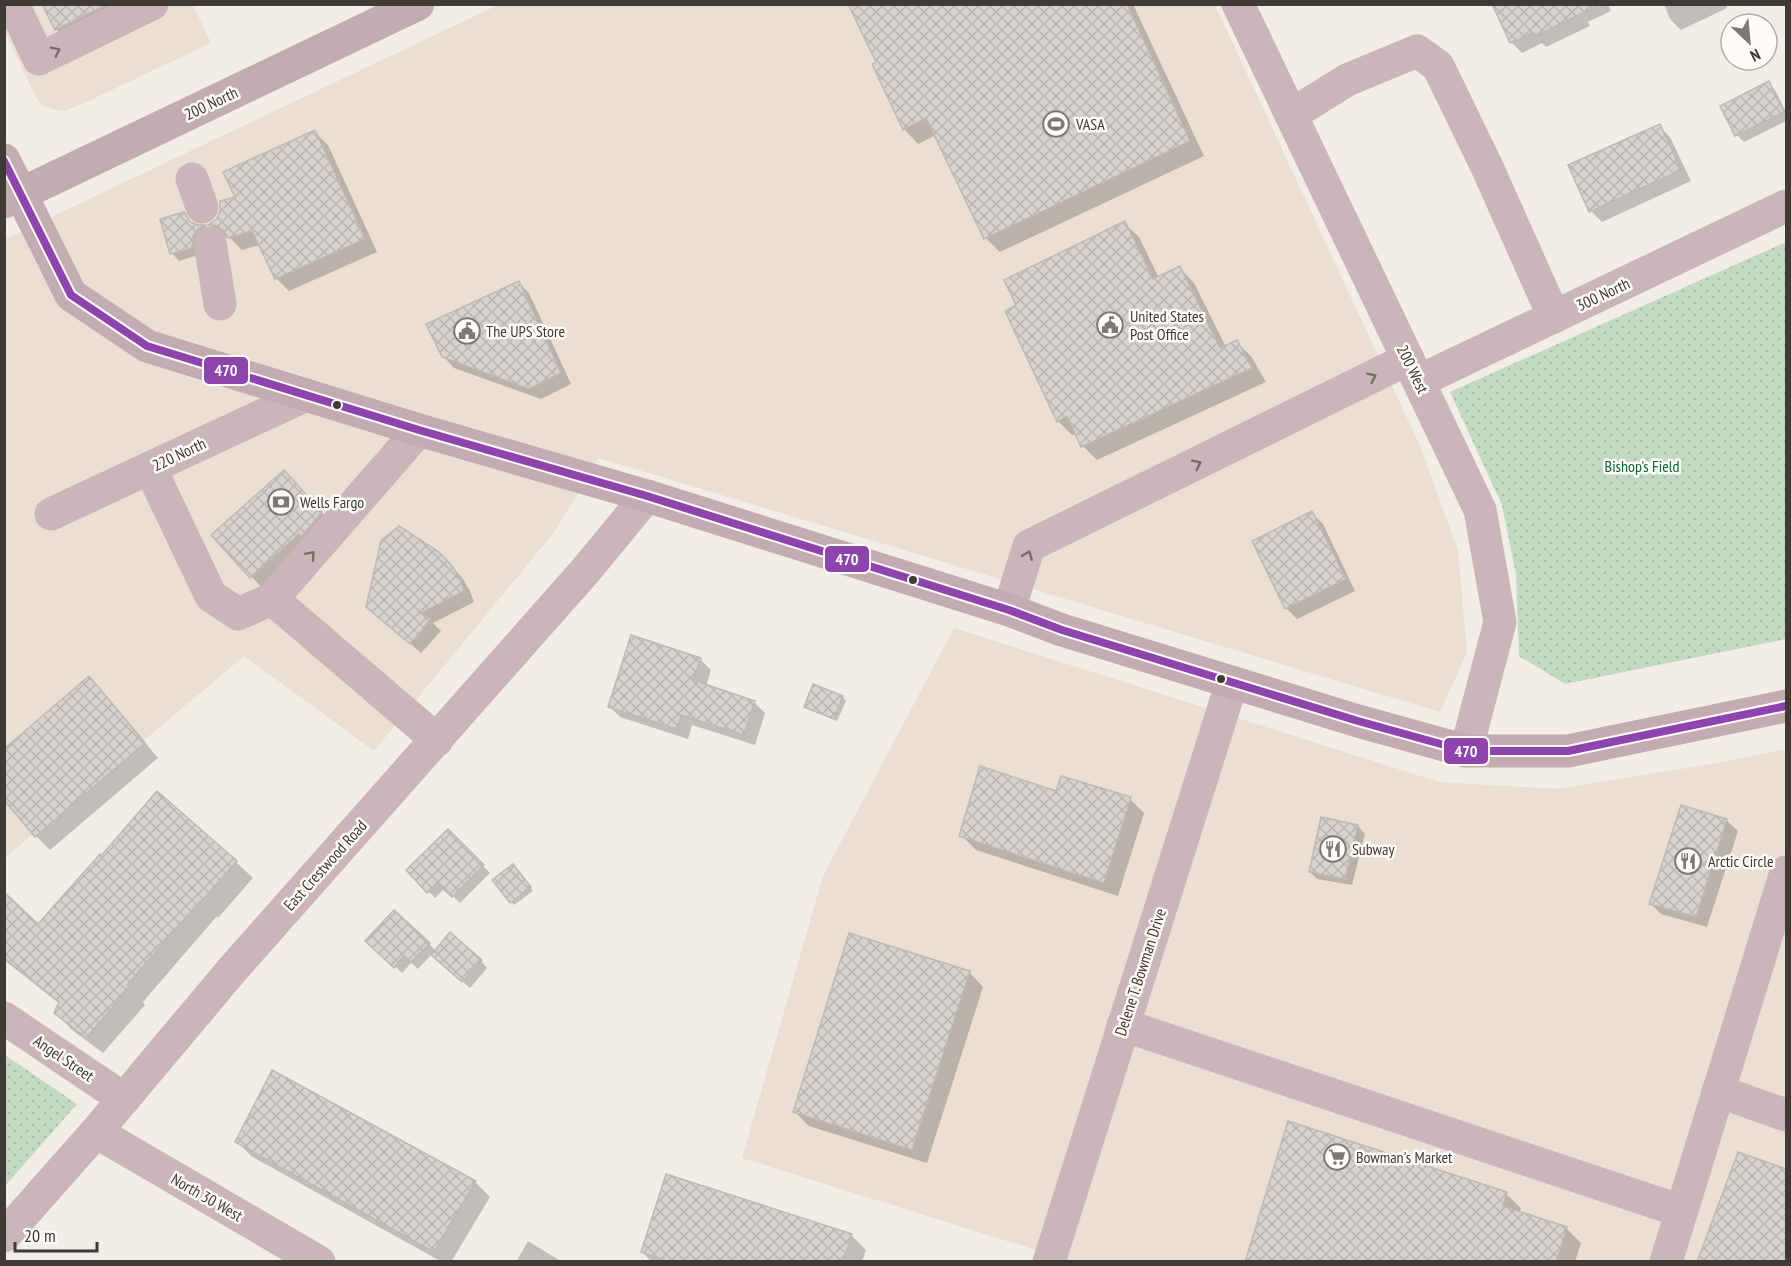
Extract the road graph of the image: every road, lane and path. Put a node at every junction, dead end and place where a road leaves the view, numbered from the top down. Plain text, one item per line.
1 (13, 4) edge
2 (152, 4) edge
3 (418, 4) edge
4 (1238, 4) edge
5 (1291, 116) junction
6 (4, 160) edge
7 (13, 198) edge
8 (1786, 206) edge
9 (210, 243) dead end
10 (220, 304) dead end
11 (1554, 317) junction
12 (1413, 370) junction
13 (306, 395) junction
14 (419, 430) junction
15 (150, 468) junction
16 (647, 496) junction
17 (51, 514) dead end
18 (272, 599) junction
19 (1009, 610) junction
20 (1232, 682) junction
21 (1786, 706) edge
22 (436, 740) junction
23 (1466, 751) junction
24 (1786, 872) edge
25 (1773, 960) edge
26 (4, 1018) edge
27 (1123, 1025) junction
28 (1718, 1091) junction
29 (124, 1099) junction
30 (1786, 1115) edge
31 (96, 1132) junction
32 (1682, 1211) junction
33 (4, 1236) edge
34 (319, 1262) edge
35 (1049, 1262) edge
36 (1666, 1262) edge

1 -> 2 street
3 - 7 main road, 200 North
4 - 5 street, 200 West
5 - 11 street
5 - 12 street, 200 West
6 - 7 main road
7 - 13 main road
8 - 11 street, 300 North
9 - 10 street
11 - 12 street, 300 North
19 -> 12 street, 300 North
12 - 23 street, 200 West
13 - 14 main road
13 - 15 street, 220 North
14 - 16 main road
18 -> 14 street
15 - 17 street, 220 North
15 - 18 street
16 - 19 main road
16 - 22 street, East Crestwood Road
18 - 22 street
19 - 20 main road
20 - 23 main road
20 - 27 street, Delene T. Bowman Drive
21 - 23 main road
22 - 29 street, East Crestwood Road
24 - 25 street
25 - 28 street
26 - 29 street, Angel Street
27 - 32 street
27 - 35 street, Delene T. Bowman Drive
28 - 30 street
28 - 32 street
29 - 31 street, East Crestwood Road
31 - 33 street, East Crestwood Road
31 - 34 street, North 30 West
32 - 36 street

